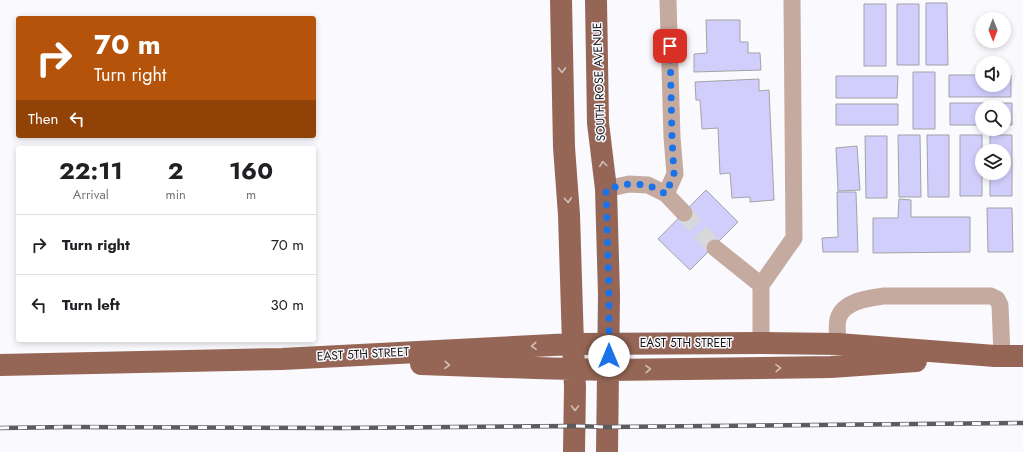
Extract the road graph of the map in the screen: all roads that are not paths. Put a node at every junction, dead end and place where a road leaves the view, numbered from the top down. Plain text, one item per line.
1 (561, 0) edge
2 (596, 0) edge
3 (668, 0) edge
4 (792, 0) edge
5 (606, 189) junction
6 (666, 194) junction
7 (684, 213) tunnel mouth
8 (715, 248) tunnel mouth
9 (761, 285) junction
10 (609, 343) junction
11 (761, 343) junction
12 (573, 344) junction
13 (838, 344) junction
14 (998, 356) junction
15 (1023, 356) edge
16 (282, 359) junction
17 (0, 365) edge
18 (574, 369) junction
19 (609, 370) junction
20 (574, 452) edge
21 (607, 452) edge

1 -> 12 main road
5 -> 2 main road, SOUTH ROSE AVENUE
3 - 6 lane
4 - 9 lane
5 - 6 lane
5 - 10 main road, SOUTH ROSE AVENUE
6 - 7 lane
8 - 9 lane
9 - 11 lane
10 - 11 main road, EAST 5TH STREET
10 - 12 main road, EAST 5TH STREET
10 - 19 main road, SOUTH ROSE AVENUE
11 - 13 main road, EAST 5TH STREET
12 -> 16 main road, EAST 5TH STREET
12 - 18 main road
13 - 14 main road, EAST 5TH STREET
13 - 14 lane
14 - 15 main road, EAST 5TH STREET
19 -> 14 main road, EAST 5TH STREET
16 - 17 main road, EAST 5TH STREET
16 -> 18 main road, EAST 5TH STREET
18 - 19 main road, EAST 5TH STREET
18 -> 20 main road
19 - 21 main road, SOUTH ROSE AVENUE

